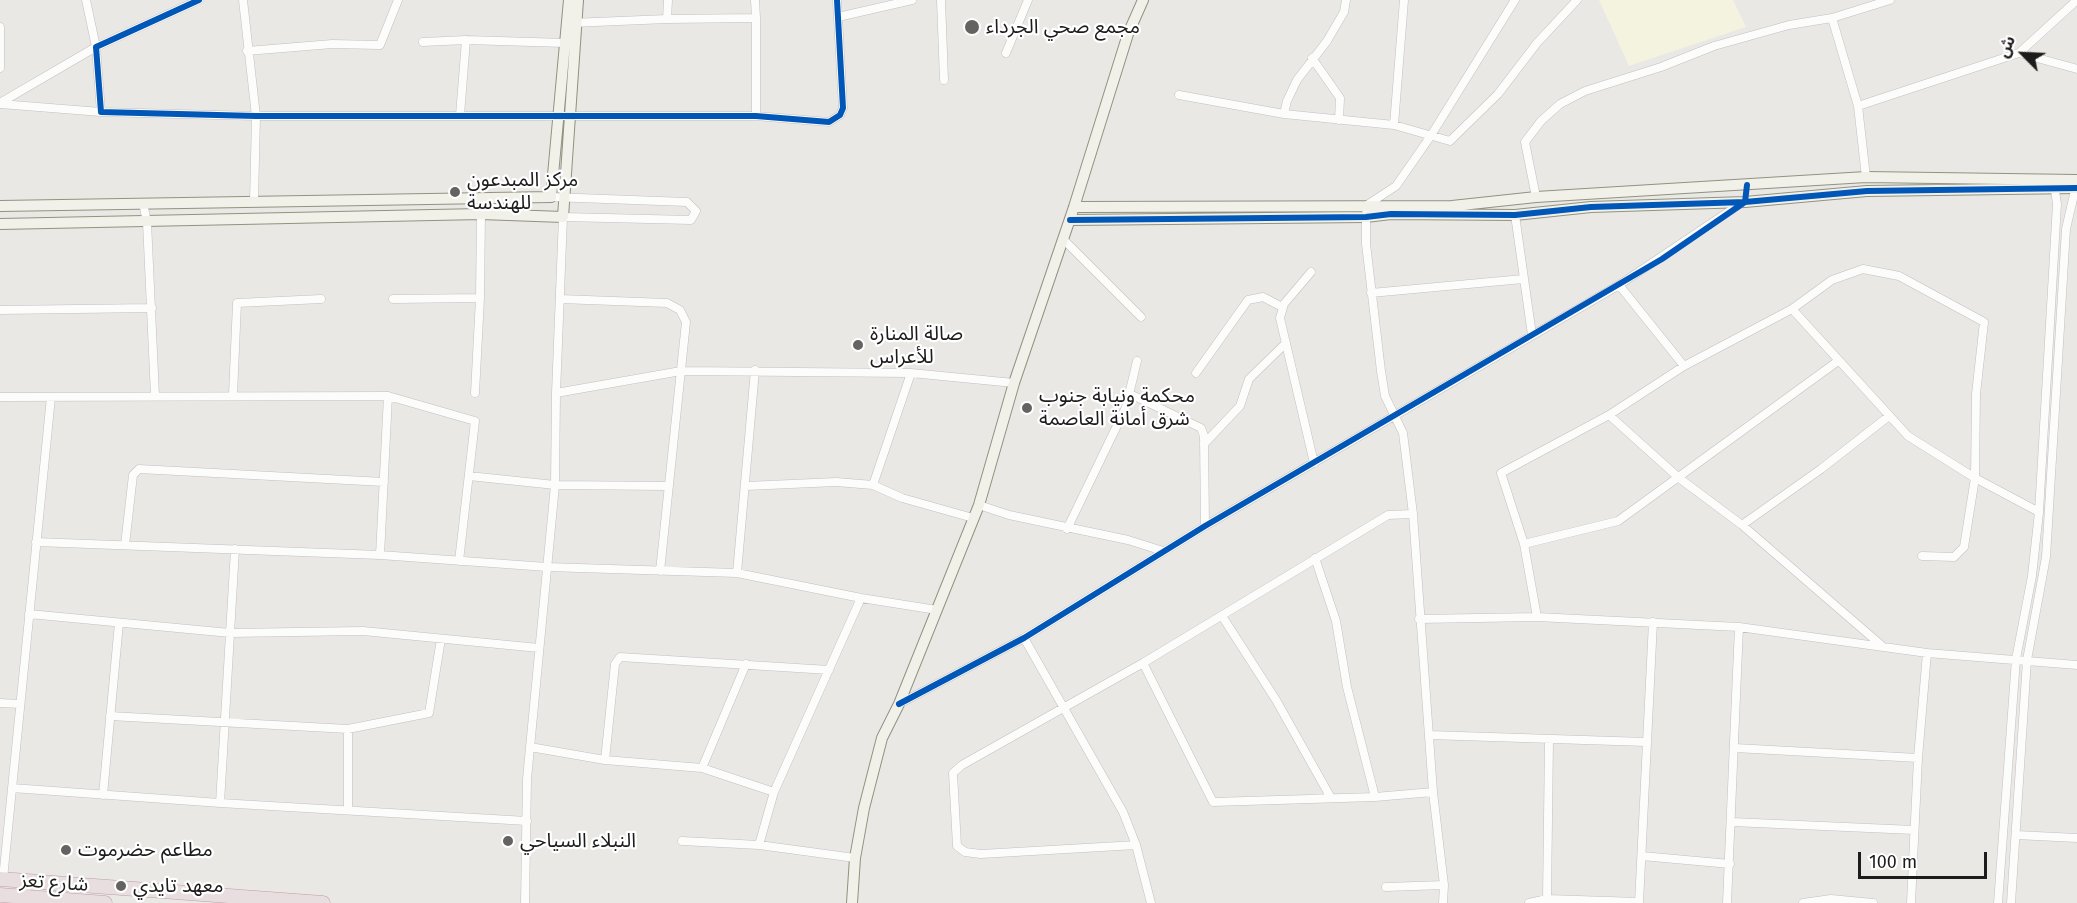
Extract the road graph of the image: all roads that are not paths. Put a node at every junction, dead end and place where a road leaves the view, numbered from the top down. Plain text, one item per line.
1 (86, 0) edge
2 (199, 0) edge
3 (243, 0) edge
4 (398, 0) edge
5 (569, 0) edge
6 (578, 0) edge
7 (668, 0) edge
8 (755, 0) edge
9 (837, 0) edge
10 (912, 0) edge
11 (941, 0) edge
12 (1028, 0) edge
13 (1143, 0) edge
14 (1346, 0) edge
15 (1404, 0) edge
16 (1515, 0) edge
17 (1577, 0) edge
18 (1890, 0) edge
19 (2077, 0) edge
20 (838, 17) junction
21 (756, 18) junction
22 (1832, 18) junction
23 (667, 19) junction
24 (572, 23) junction
25 (0, 27) edge
26 (466, 40) junction
27 (423, 42) dead end
28 (565, 43) junction
29 (96, 47) junction
30 (248, 51) junction
31 (1006, 53) dead end
32 (2019, 53) junction
33 (1312, 58) junction
34 (0, 68) edge
35 (2077, 69) edge
36 (944, 80) dead end
37 (1179, 95) dead end
38 (0, 104) edge
39 (1858, 106) junction
40 (101, 112) junction
41 (1284, 114) junction
42 (460, 115) junction
43 (256, 116) junction
44 (756, 116) junction
45 (564, 118) junction
46 (1339, 120) junction
47 (1394, 125) junction
48 (1430, 137) junction
49 (1866, 177) junction
50 (1747, 185) junction
51 (2054, 185) junction
52 (2077, 185) edge
53 (551, 197) junction
54 (563, 197) junction
55 (1536, 197) junction
56 (254, 201) junction
57 (1744, 202) junction
58 (143, 203) junction
59 (1367, 205) junction
60 (0, 206) edge
61 (1074, 207) junction
62 (481, 214) junction
63 (1515, 215) junction
64 (551, 217) junction
65 (563, 217) junction
66 (1366, 217) junction
67 (1070, 220) junction
68 (147, 222) junction
69 (0, 224) edge
70 (1063, 239) junction
71 (1311, 272) dead end
72 (1523, 279) junction
73 (1619, 285) junction
74 (1371, 293) junction
75 (480, 298) junction
76 (321, 299) dead end
77 (393, 299) dead end
78 (560, 299) junction
79 (1282, 307) junction
80 (152, 309) junction
81 (1792, 309) junction
82 (0, 310) edge
83 (1141, 317) dead end
84 (1532, 335) junction
85 (1286, 343) junction
86 (1137, 361) dead end
87 (1838, 361) junction
88 (1684, 366) junction
89 (755, 370) junction
90 (681, 371) junction
91 (1196, 372) dead end
92 (911, 373) junction
93 (1014, 383) junction
94 (475, 393) dead end
95 (556, 393) junction
96 (1130, 394) junction
97 (233, 395) junction
98 (155, 396) junction
99 (388, 396) junction
100 (0, 397) edge
101 (51, 397) junction
102 (1394, 415) junction
103 (1609, 416) junction
104 (1889, 416) junction
105 (1204, 444) junction
106 (1314, 463) junction
107 (469, 476) junction
108 (1679, 478) junction
109 (1975, 478) junction
110 (384, 482) junction
111 (555, 485) junction
112 (873, 485) junction
113 (667, 486) junction
114 (746, 486) junction
115 (979, 505) junction
116 (2039, 512) junction
117 (1413, 514) junction
118 (973, 518) junction
119 (1742, 525) junction
120 (1205, 526) junction
121 (1067, 529) junction
122 (36, 542) junction
123 (1524, 544) junction
124 (125, 545) junction
125 (234, 549) junction
126 (1163, 551) junction
127 (380, 555) junction
128 (1922, 556) dead end
129 (1315, 558) junction
130 (459, 561) junction
131 (547, 567) junction
132 (660, 571) junction
133 (737, 573) junction
134 (861, 598) junction
135 (937, 610) junction
136 (29, 614) junction
137 (1221, 616) junction
138 (1537, 617) junction
139 (1419, 620) junction
140 (1653, 622) junction
141 (119, 623) junction
142 (1739, 627) junction
143 (230, 633) junction
144 (1024, 638) junction
145 (441, 639) junction
146 (1882, 646) junction
147 (539, 648) junction
148 (1927, 653) junction
149 (2016, 658) junction
150 (2027, 660) junction
151 (1143, 663) junction
152 (746, 664) junction
153 (2077, 665) edge
154 (829, 670) junction
155 (0, 703) edge
156 (20, 704) junction
157 (899, 704) junction
158 (1064, 709) junction
159 (110, 716) junction
160 (225, 723) junction
161 (348, 729) junction
162 (1429, 735) junction
163 (1549, 739) junction
164 (1646, 742) junction
165 (530, 747) junction
166 (1735, 748) junction
167 (1918, 758) junction
168 (605, 760) junction
169 (702, 768) junction
170 (12, 788) junction
171 (774, 792) junction
172 (1433, 792) junction
173 (103, 795) junction
174 (1375, 797) junction
175 (1331, 798) junction
176 (220, 803) junction
177 (348, 810) junction
178 (526, 820) junction
179 (1732, 822) junction
180 (1914, 830) junction
181 (2016, 836) junction
182 (2077, 838) edge
183 (682, 841) dead end
184 (759, 845) junction
185 (1136, 845) junction
186 (1642, 856) junction
187 (855, 858) junction
188 (1730, 864) junction
189 (1, 879) edge
190 (1444, 885) junction
191 (1386, 887) dead end
192 (7, 898) edge
193 (1547, 899) junction
194 (252, 900) edge
195 (105, 903) edge
196 (323, 903) edge
197 (525, 903) edge
198 (852, 903) edge
199 (1151, 903) edge
200 (1443, 903) edge
201 (1529, 903) edge
202 (1639, 903) edge
203 (1727, 903) edge
204 (1803, 903) edge
205 (1873, 903) edge
206 (1911, 903) edge
207 (1998, 903) edge
208 (2011, 903) edge

1 - 29 street
2 - 29 street
3 - 30 street
4 - 30 street
5 - 24 street
6 - 24 street
7 - 23 street
8 - 21 street
9 - 20 street
10 - 20 street
11 - 36 street
12 - 31 street
13 - 61 street
14 - 33 street
15 - 47 street
16 - 48 street
17 - 48 street
18 - 22 street
19 - 32 street
20 - 44 street
21 - 23 street
21 - 44 street
22 - 39 street
22 - 55 street
23 - 24 street
24 - 28 street
24 - 45 street
25 - 34 street
26 - 27 street
26 - 28 street
26 - 42 street
28 - 45 street
29 - 38 street
29 - 40 street
30 - 43 street
32 - 35 street
32 - 39 street
33 - 41 street
33 - 46 street
37 - 41 street
38 - 40 street
39 - 49 street
40 - 43 street
41 - 46 street
42 - 43 street
42 - 45 street
43 - 56 street
44 - 45 street
45 - 53 street
45 - 54 street
46 - 47 street
47 - 48 street
48 - 59 street
49 - 50 street
49 - 51 street
50 - 55 street
50 - 57 street
51 - 52 street
51 - 57 street
51 - 116 street
52 - 150 street
53 - 54 street
53 - 56 street
53 - 64 street
54 - 65 street
54 - 65 street
55 - 59 street
56 - 58 street
57 - 63 street
57 - 73 street
58 - 60 street
58 - 68 street
59 - 61 street
59 - 66 street
61 - 67 street
62 - 64 street
62 - 68 street
62 - 75 street
63 - 66 street
63 - 72 street
64 - 65 street
65 - 78 street
66 - 67 street
66 - 74 street
67 - 70 street
68 - 69 street
68 - 80 street
70 - 83 street
70 - 93 street
71 - 79 street
72 - 74 street
72 - 84 street
73 - 84 street
73 - 88 street
74 - 102 street
75 - 77 street
75 - 94 street
76 - 97 street
78 - 90 street
78 - 95 street
79 - 85 street
79 - 91 street
80 - 82 street
80 - 98 street
81 - 87 street
81 - 88 street
81 - 109 street
84 - 102 street
85 - 105 street
85 - 106 street
86 - 96 street
87 - 104 street
87 - 108 street
88 - 103 street
89 - 90 street
89 - 92 street
89 - 114 street
90 - 95 street
90 - 113 street
92 - 93 street
92 - 112 street
93 - 115 street
95 - 111 street
96 - 105 street
96 - 121 street
97 - 98 street
97 - 99 street
98 - 101 street
99 - 107 street
99 - 110 street
100 - 101 street
101 - 122 street
102 - 106 street
102 - 117 street
103 - 108 street
103 - 123 street
104 - 109 street
104 - 119 street
105 - 120 street
106 - 120 street
107 - 111 street
107 - 130 street
108 - 119 street
108 - 123 street
109 - 116 street
109 - 128 street
110 - 124 street
110 - 127 street
111 - 113 street
111 - 131 street
112 - 114 street
112 - 118 street
113 - 132 street
114 - 133 street
115 - 118 street
115 - 121 street
116 - 149 street
117 - 129 street
117 - 139 street
118 - 135 street
119 - 146 street
120 - 126 street
121 - 126 street
122 - 124 street
122 - 136 street
123 - 138 street
124 - 125 street
125 - 127 street
125 - 143 street
126 - 144 street
127 - 130 street
129 - 137 street
129 - 174 street
130 - 131 street
131 - 132 street
131 - 147 street
132 - 133 street
133 - 134 street
134 - 135 street
134 - 154 street
135 - 157 street
136 - 141 street
136 - 156 street
137 - 151 street
137 - 175 street
138 - 139 street
138 - 140 street
139 - 162 street
140 - 142 street
140 - 164 street
141 - 143 street
141 - 159 street
142 - 146 street
142 - 166 street
143 - 145 street
143 - 160 street
144 - 157 street
144 - 158 street
145 - 147 street
145 - 161 street
146 - 148 street
147 - 165 street
148 - 149 street
148 - 167 street
149 - 150 street
149 - 207 street
150 - 153 street
150 - 181 street
151 - 158 street
151 - 175 street
152 - 154 street
152 - 168 street
152 - 169 street
154 - 171 street
155 - 156 street
156 - 170 street
157 - 187 street
158 - 185 street
158 - 185 street
159 - 160 street
159 - 173 street
160 - 161 street
160 - 176 street
161 - 177 street
162 - 163 street
162 - 172 street
163 - 164 street
163 - 193 street
164 - 186 street
165 - 168 street
165 - 178 street
166 - 167 street
166 - 179 street
167 - 180 street
168 - 169 street
169 - 171 street
170 - 173 street
170 - 189 street
171 - 184 street
172 - 174 street
172 - 190 street
173 - 176 street
174 - 175 street
176 - 177 street
177 - 178 street
178 - 197 street
179 - 180 street
179 - 188 street
180 - 206 street
181 - 182 street
181 - 208 street
183 - 184 street
184 - 187 street
185 - 199 street
186 - 188 street
186 - 202 street
187 - 198 street
188 - 203 street
189 - 194 highway, شارع تعز
190 - 191 street
190 - 200 street
192 - 195 highway, شارع تعز
193 - 201 street
193 - 202 street
194 - 196 highway, شارع تعز
204 - 205 street

